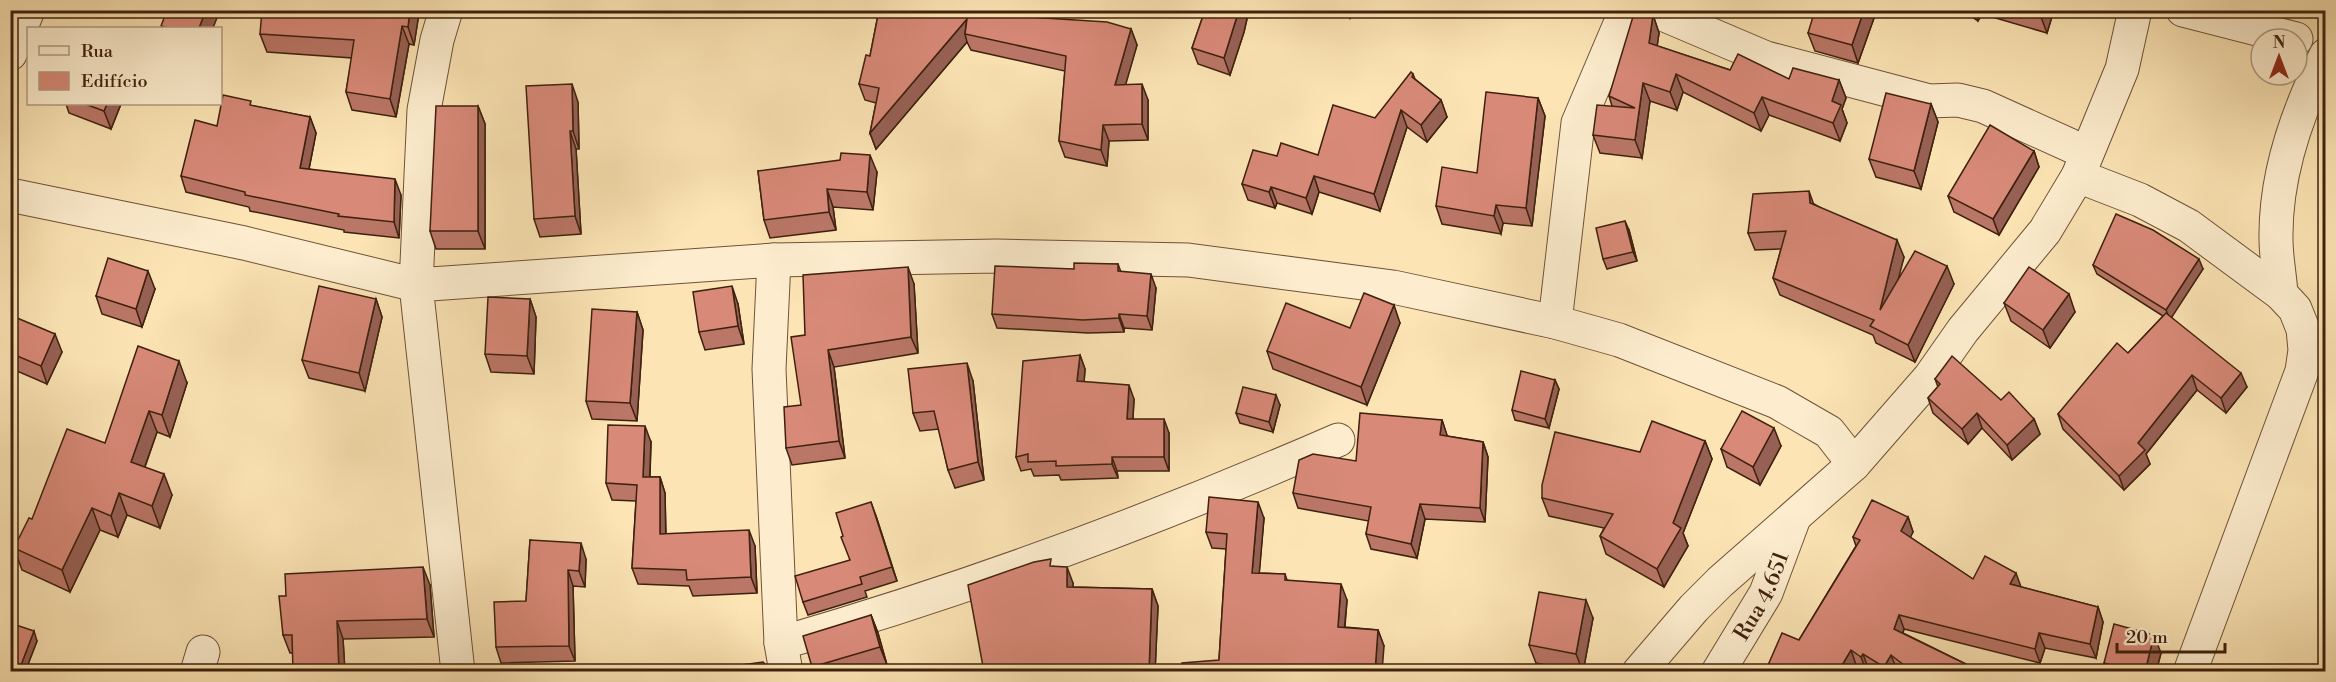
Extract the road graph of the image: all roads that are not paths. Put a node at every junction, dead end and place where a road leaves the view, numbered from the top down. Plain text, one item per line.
1 (28, 10) edge
2 (446, 10) edge
3 (1626, 10) edge
4 (1653, 10) edge
5 (2135, 10) edge
6 (2183, 10) edge
7 (2249, 27) edge
8 (2309, 43) edge
9 (2325, 47) edge
10 (10, 54) edge
11 (2325, 55) edge
12 (2082, 164) junction
13 (10, 195) edge
14 (774, 260) junction
15 (416, 285) junction
16 (2281, 294) junction
17 (1555, 322) junction
18 (1338, 440) dead end
19 (1854, 464) junction
20 (1796, 515) junction
21 (783, 657) edge
22 (458, 672) edge
23 (1640, 672) edge
24 (1718, 672) edge
25 (2190, 672) edge

1 - 10 street
2 - 15 street
3 - 17 street
4 - 12 street
5 - 12 street
6 - 7 street
8 - 9 street
11 - 16 street
12 - 16 street
12 - 19 street
13 - 15 street
14 - 15 street
14 - 17 street
14 - 21 street
15 - 22 street
16 - 25 street
17 - 19 street
18 - 21 street
19 - 20 street
20 - 23 street
20 - 24 street, Rua 4.651

